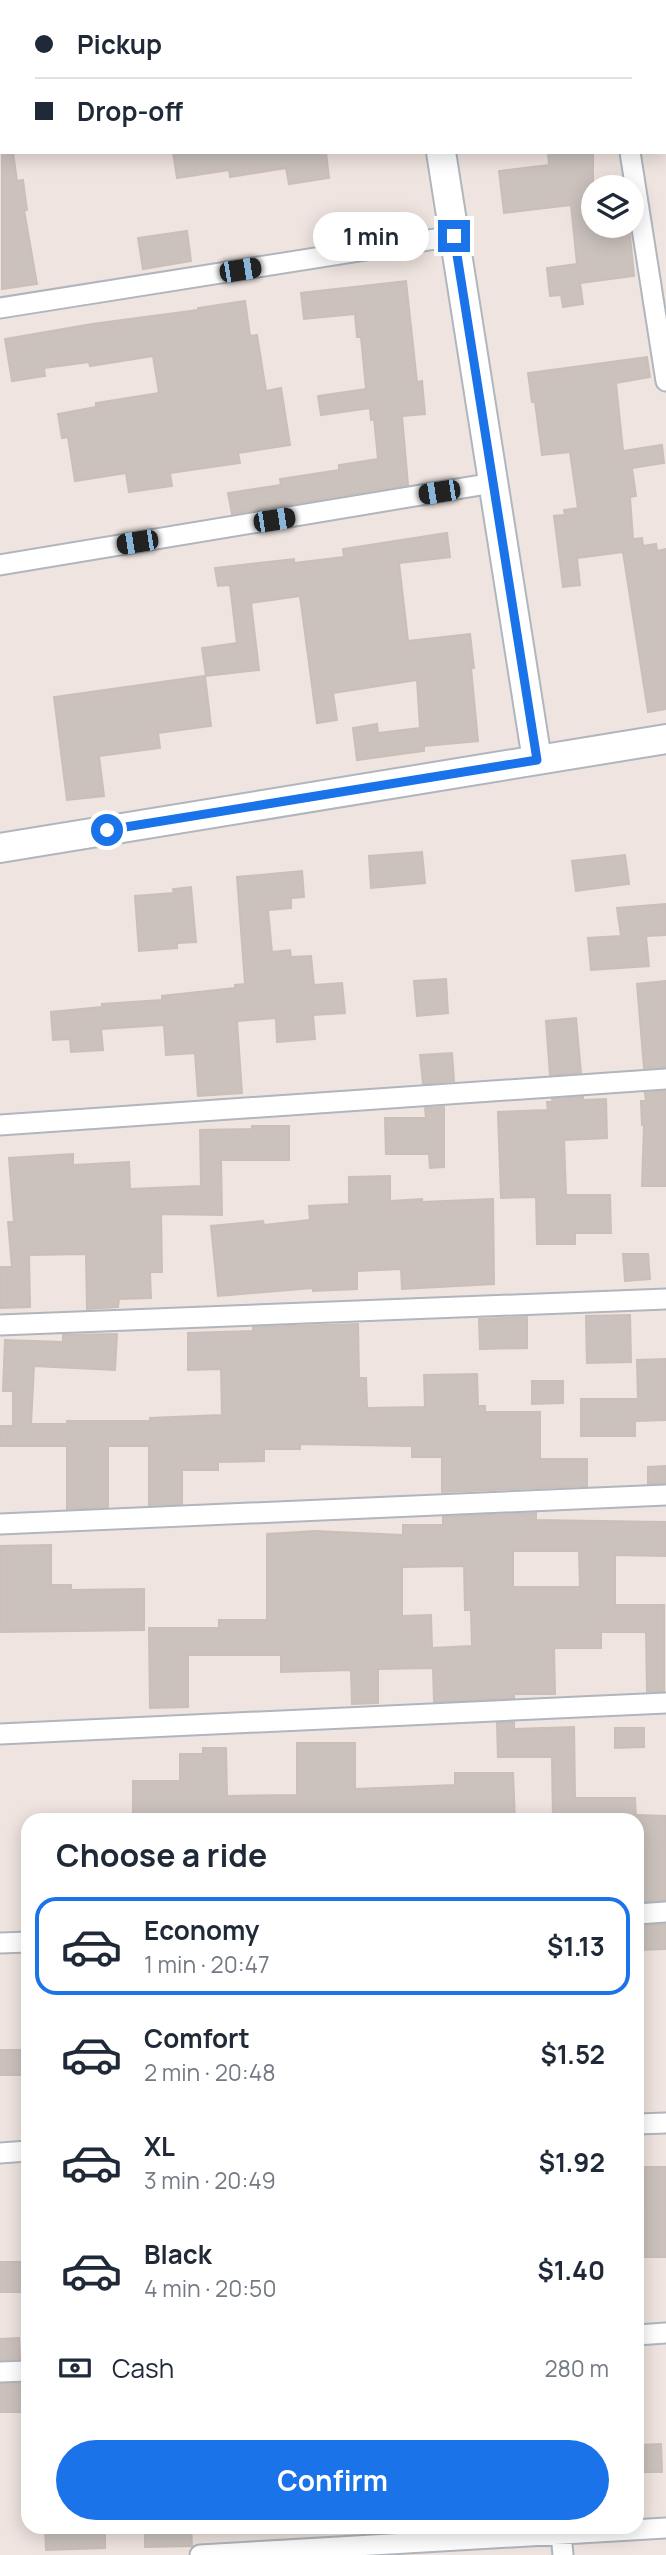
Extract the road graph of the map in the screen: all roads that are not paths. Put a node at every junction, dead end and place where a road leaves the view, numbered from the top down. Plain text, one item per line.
1 (441, 154) edge
2 (630, 154) edge
3 (454, 236) junction
4 (0, 308) edge
5 (666, 381) edge
6 (493, 483) junction
7 (0, 565) edge
8 (666, 739) edge
9 (537, 760) junction
10 (0, 848) edge
11 (666, 1079) edge
12 (0, 1125) edge
13 (666, 1299) edge
14 (0, 1325) edge
15 (666, 1496) edge
16 (0, 1524) edge
17 (666, 1703) edge
18 (0, 1734) edge
19 (666, 1912) edge
20 (644, 1914) edge
21 (21, 1942) edge
22 (0, 1943) edge
23 (666, 2123) edge
24 (644, 2124) edge
25 (21, 2152) edge
26 (0, 2153) edge
27 (666, 2333) edge
28 (644, 2335) edge
29 (21, 2371) edge
30 (0, 2372) edge
31 (666, 2528) edge
32 (644, 2529) edge
33 (561, 2534) joint
34 (373, 2550) edge
35 (200, 2555) edge
36 (564, 2555) edge

1 - 3 street
2 - 5 street
3 - 4 street
3 - 6 street
6 - 7 street
6 - 9 street
8 - 9 street
9 - 10 street
11 - 12 street
13 - 14 street
15 - 16 street
17 - 18 street
19 - 20 street
21 - 22 street
23 - 24 street
25 - 26 street
27 - 28 street
29 - 30 street
31 - 32 street
33 - 34 street
33 - 36 street
34 - 35 street

